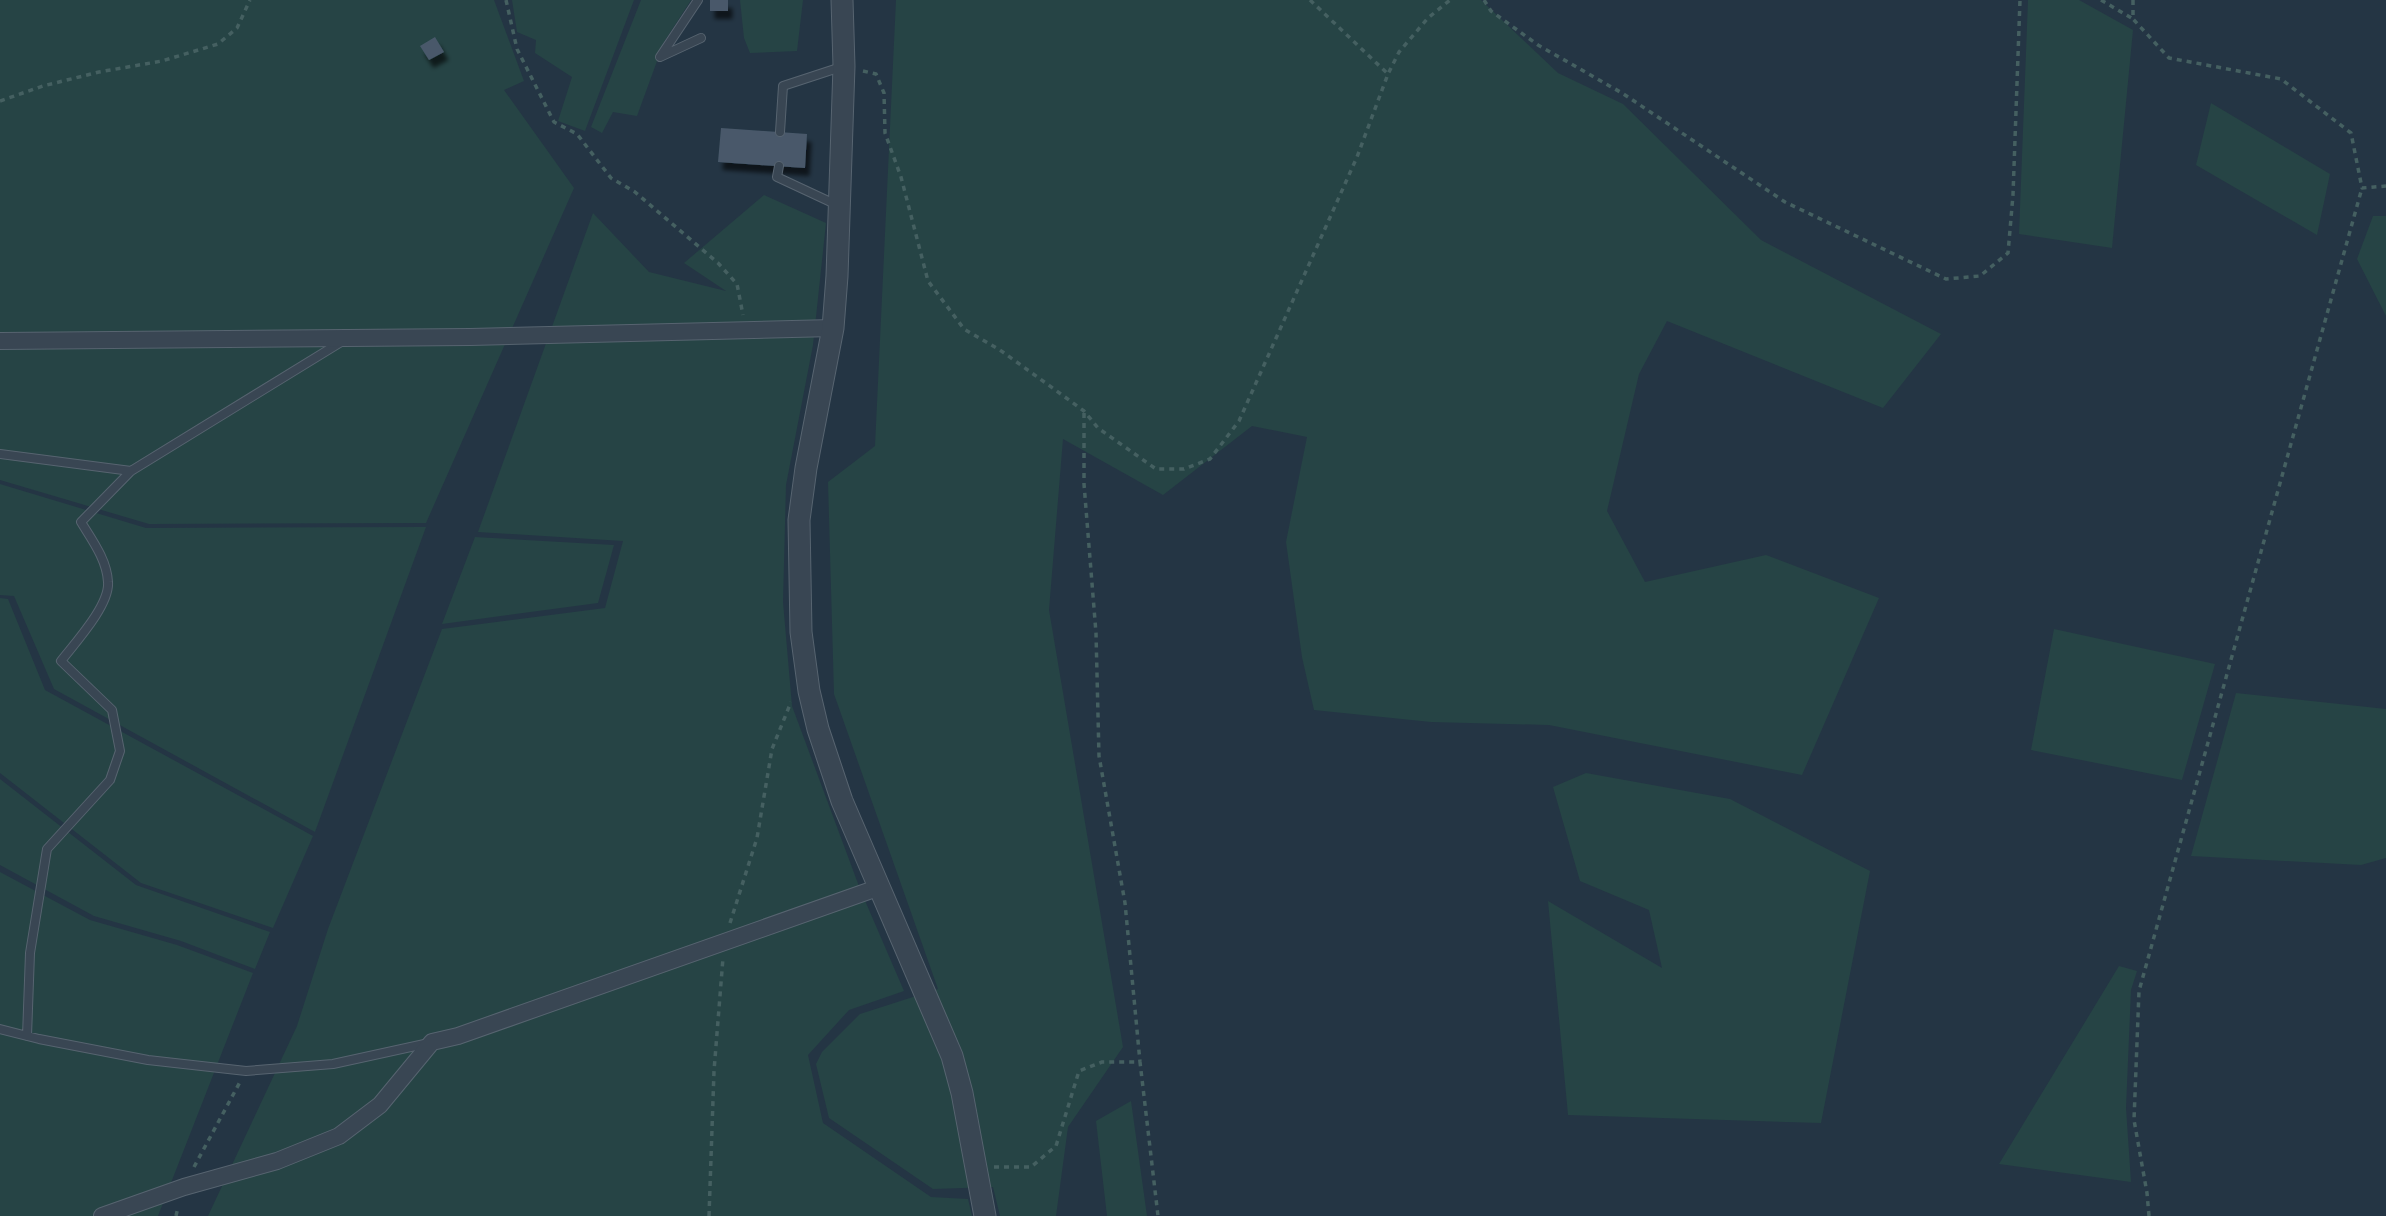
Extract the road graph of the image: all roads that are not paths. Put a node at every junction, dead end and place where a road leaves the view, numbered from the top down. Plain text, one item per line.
1 (698, 0) edge
2 (842, 0) edge
3 (701, 38) dead end
4 (844, 66) junction
5 (780, 132) dead end
6 (779, 166) dead end
7 (840, 206) junction
8 (832, 328) junction
9 (346, 338) junction
10 (0, 341) edge
11 (0, 454) edge
12 (131, 471) junction
13 (880, 887) junction
14 (0, 1029) edge
15 (27, 1036) junction
16 (432, 1042) junction
17 (102, 1216) edge
18 (985, 1216) edge

1 - 3 lane
2 - 4 street
4 - 5 lane
4 - 7 street
6 - 7 lane
7 - 8 street
8 - 9 street
8 - 13 street
9 - 10 street
9 - 12 lane
11 - 12 lane
12 - 15 lane
13 - 16 street
13 - 18 street
14 - 15 lane
15 - 16 lane
16 - 17 street

